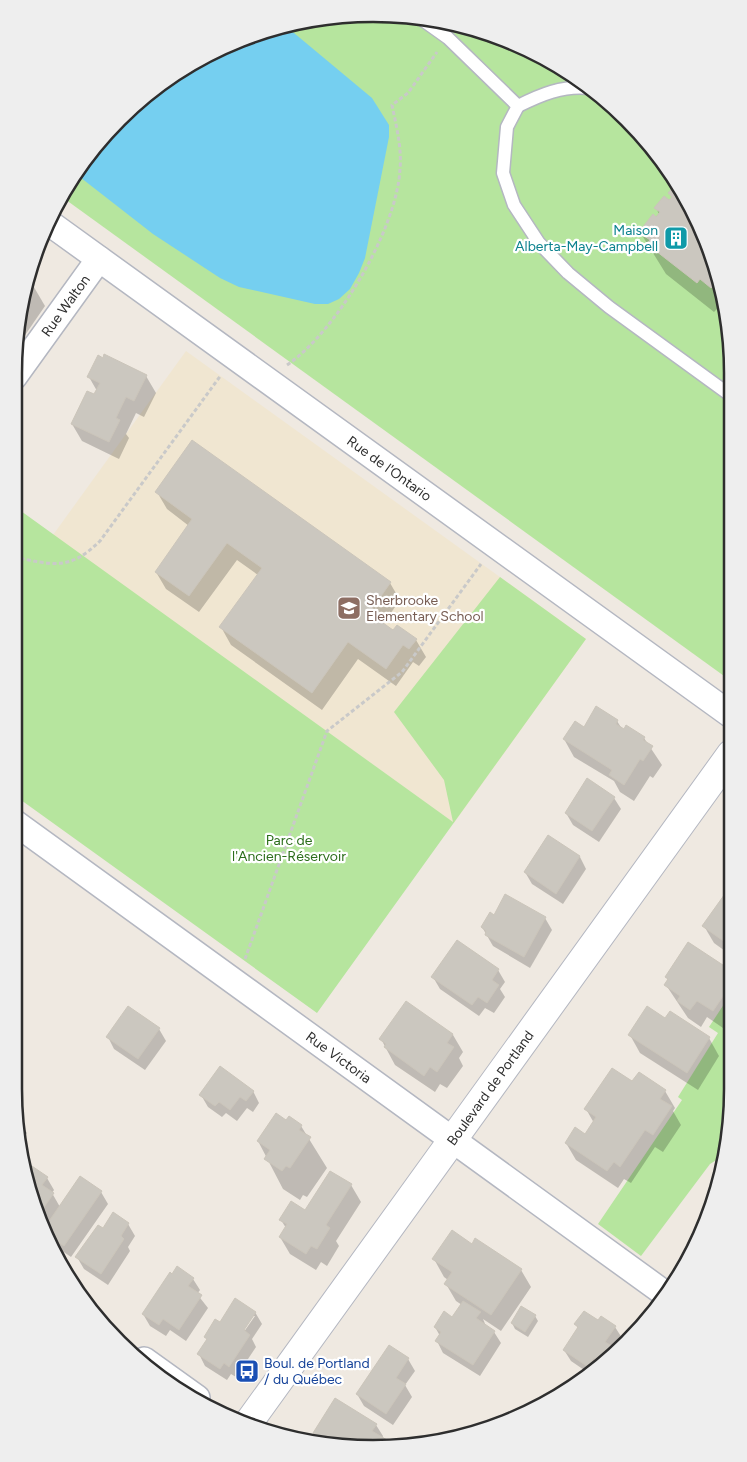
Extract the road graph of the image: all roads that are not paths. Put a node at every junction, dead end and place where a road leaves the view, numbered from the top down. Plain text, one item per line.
1 (434, 28) edge
2 (577, 88) edge
3 (518, 106) junction
4 (55, 227) edge
5 (99, 259) junction
6 (22, 365) edge
7 (724, 391) edge
8 (724, 710) edge
9 (724, 764) edge
10 (22, 828) edge
11 (453, 1140) junction
12 (661, 1290) edge
13 (252, 1418) edge

1 - 3 lane
2 - 3 lane
3 - 7 lane
4 - 5 street, Rue de l'Ontario
5 - 6 street, Rue Walton
5 - 8 street, Rue de l'Ontario
9 - 11 main road, Boulevard de Portland
10 - 11 street, Rue Victoria
11 - 12 street, Rue Victoria
11 - 13 main road, Boulevard de Portland

